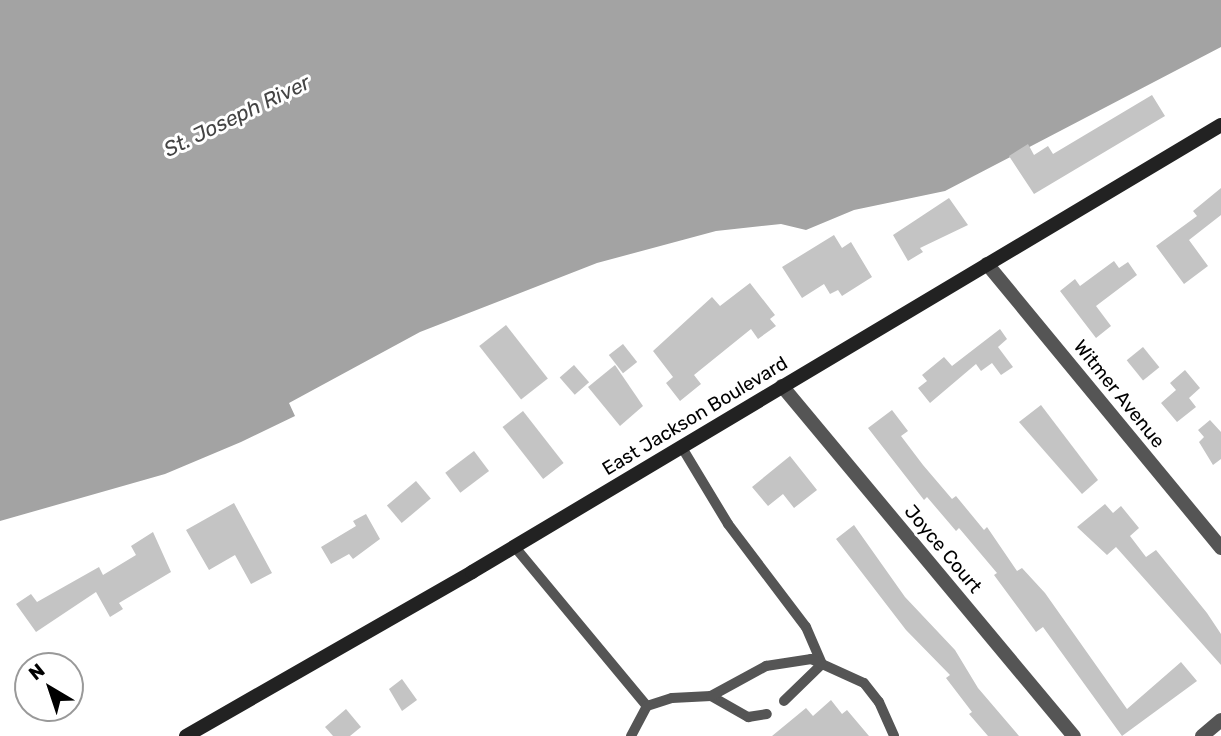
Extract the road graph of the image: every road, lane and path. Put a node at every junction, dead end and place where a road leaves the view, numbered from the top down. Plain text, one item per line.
1 (1221, 125) edge
2 (987, 264) junction
3 (782, 386) junction
4 (681, 446) junction
5 (514, 546) junction
6 (1221, 548) edge
7 (822, 664) junction
8 (711, 696) junction
9 (784, 701) dead end
10 (647, 706) junction
11 (767, 714) dead end
12 (1221, 720) edge
13 (186, 736) edge
14 (631, 736) edge
15 (894, 736) edge
16 (1074, 736) edge
17 (1202, 736) edge

1 - 2 main road, East Jackson Boulevard
2 - 3 main road, East Jackson Boulevard
2 - 6 street, Witmer Avenue
3 - 4 main road, East Jackson Boulevard
3 - 16 street, Joyce Court
4 - 5 main road, East Jackson Boulevard
4 - 7 lane
5 - 10 lane
5 - 13 main road, East Jackson Boulevard
7 - 8 lane
7 - 9 lane
7 - 15 lane
8 - 10 lane
8 - 11 lane
10 - 14 lane
12 - 17 street

